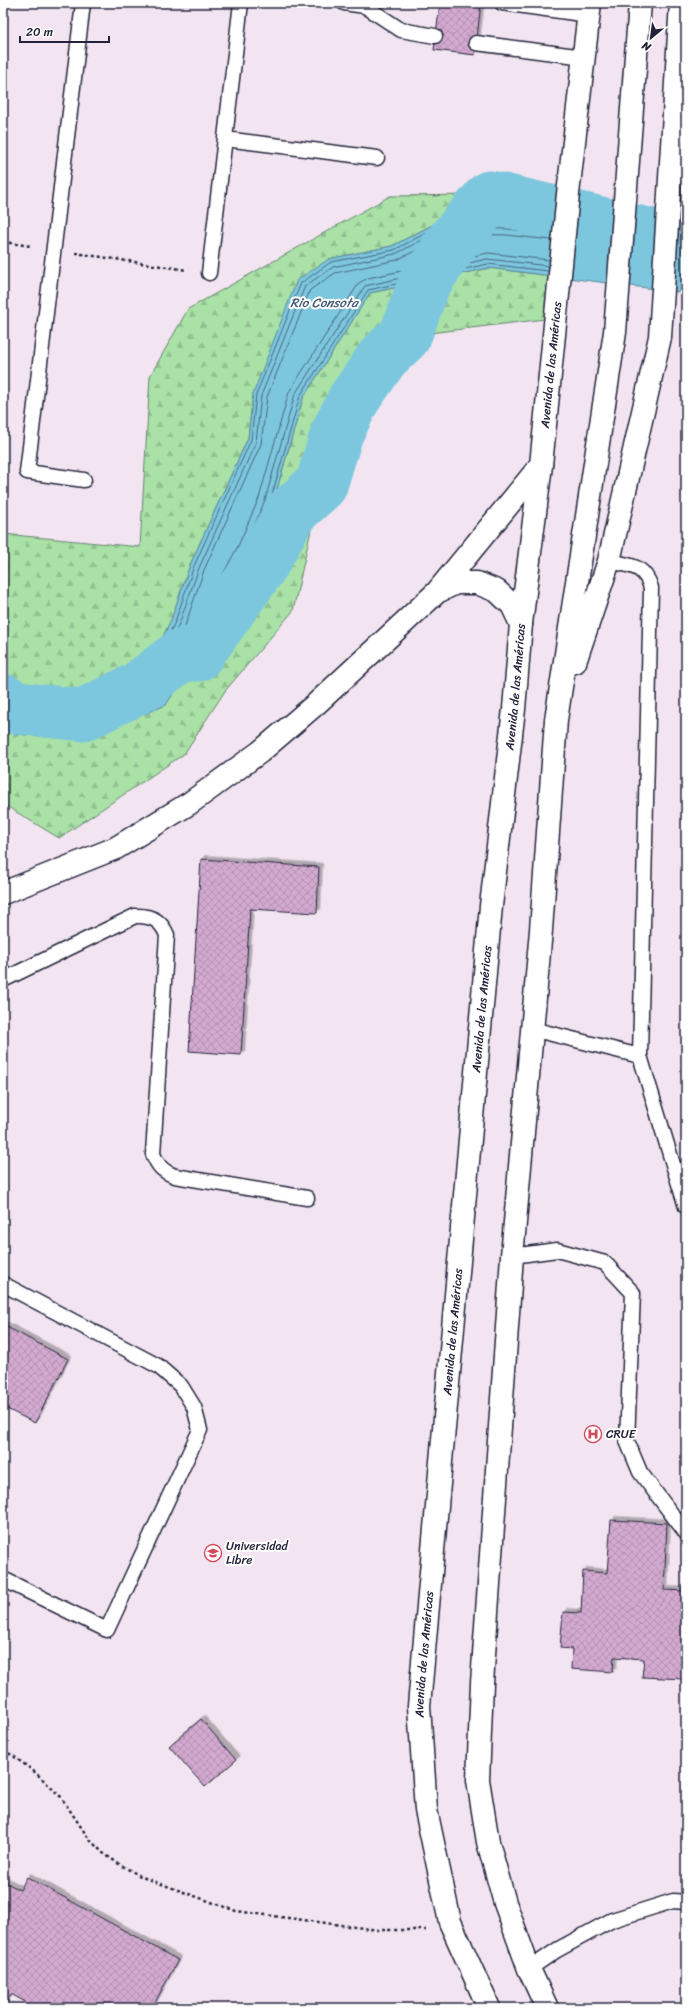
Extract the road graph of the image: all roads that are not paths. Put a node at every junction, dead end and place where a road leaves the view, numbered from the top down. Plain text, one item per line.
1 (83, 3) edge
2 (242, 3) edge
3 (344, 3) edge
4 (502, 3) edge
5 (640, 3) edge
6 (681, 3) edge
7 (369, 5) edge
8 (590, 7) edge
9 (436, 36) dead end
10 (476, 43) dead end
11 (584, 57) junction
12 (225, 140) junction
13 (377, 158) dead end
14 (209, 273) road end
15 (541, 465) junction
16 (84, 480) dead end
17 (609, 561) junction
18 (437, 592) junction
19 (521, 624) junction
20 (556, 720) junction
21 (3, 893) edge
22 (3, 980) edge
23 (532, 1029) junction
24 (640, 1056) junction
25 (307, 1198) dead end
26 (686, 1207) edge
27 (512, 1256) junction
28 (3, 1284) edge
29 (686, 1533) edge
30 (3, 1579) edge
31 (686, 1902) edge
32 (529, 1969) junction
33 (489, 2008) edge
34 (547, 2008) edge

1 - 16 lane
2 - 12 lane
3 - 7 lane
4 - 8 lane
5 - 20 main road
6 - 17 main road
7 - 9 lane
8 - 11 main road, Avenida de las Américas
10 - 11 lane
11 - 15 main road, Avenida de las Américas
12 - 13 lane
12 - 14 lane
15 - 18 main road
15 - 19 main road, Avenida de las Américas
17 - 20 main road
17 - 24 lane
18 - 19 main road
18 - 21 main road
19 - 33 main road, Avenida de las Américas
20 - 23 main road
22 - 25 lane
23 - 24 lane
23 - 27 main road
24 - 26 lane
27 - 29 lane
27 - 32 main road
28 - 30 lane
31 - 32 lane
32 - 34 main road

